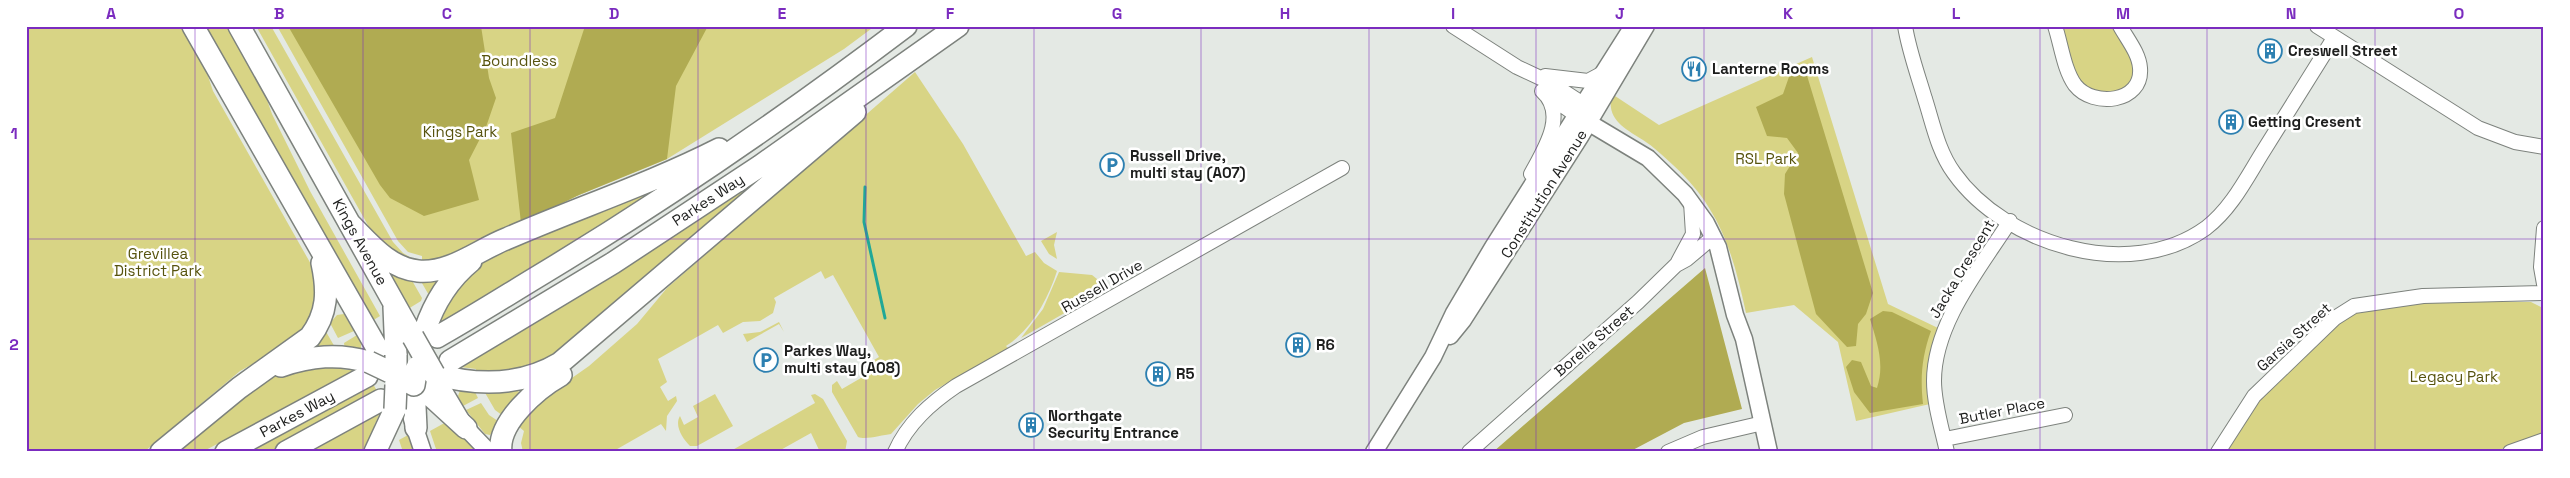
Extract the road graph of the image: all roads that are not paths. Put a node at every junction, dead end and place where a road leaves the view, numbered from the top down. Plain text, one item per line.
1 (193, 26) edge
2 (239, 26) edge
3 (906, 26) edge
4 (958, 26) edge
5 (1453, 26) edge
6 (1633, 26) edge
7 (1646, 26) edge
8 (1905, 26) edge
9 (2056, 26) edge
10 (2120, 26) edge
11 (2317, 26) edge
12 (2334, 38) junction
13 (913, 57) junction
14 (1609, 66) junction
15 (1517, 67) junction
16 (1534, 74) junction
17 (1542, 91) junction
18 (803, 102) junction
19 (1586, 113) junction
20 (2544, 147) edge
21 (1342, 168) dead end
22 (1524, 198) junction
23 (1691, 202) junction
24 (2010, 221) junction
25 (351, 225) junction
26 (2544, 228) edge
27 (1716, 235) junction
28 (493, 244) junction
29 (318, 246) junction
30 (1676, 264) junction
31 (2544, 284) edge
32 (2544, 294) edge
33 (594, 335) junction
34 (1433, 357) junction
35 (408, 370) junction
36 (259, 373) junction
37 (2065, 415) dead end
38 (1763, 423) junction
39 (416, 428) joint
40 (466, 428) joint
41 (2544, 440) edge
42 (1946, 445) edge
43 (161, 452) edge
44 (226, 452) edge
45 (286, 452) edge
46 (375, 452) edge
47 (423, 452) edge
48 (489, 452) edge
49 (501, 452) edge
50 (895, 452) edge
51 (1374, 452) edge
52 (1469, 452) edge
53 (1668, 452) edge
54 (1769, 452) edge
55 (2218, 452) edge
56 (2510, 452) edge

1 - 29 main road
2 - 25 main road, Kings Avenue
3 - 18 main road, Parkes Way
4 - 13 main road, Parkes Way
5 - 15 street
6 - 14 street, Constitution Avenue
7 - 19 street, Constitution Avenue
8 - 24 street
9 - 10 street
11 - 12 street
12 - 20 street
12 - 24 street
13 - 33 main road
13 - 35 main road, Parkes Way
14 - 16 street
14 - 19 street, Constitution Avenue
15 - 16 street
15 - 17 street
16 - 19 street
17 - 19 street
17 - 22 street
18 - 28 main road
18 - 35 main road, Parkes Way
19 - 22 street, Constitution Avenue
19 - 23 street
19 - 27 street
19 - 34 street, Constitution Avenue
21 - 50 street, Russell Drive
22 - 34 street, Constitution Avenue
23 - 27 street
23 - 30 street
24 - 42 street, Jacka Crescent
25 - 28 main road
25 - 35 main road, Kings Avenue
26 - 31 street
27 - 30 street, Borella Street
27 - 38 street
28 - 35 main road
29 - 35 main road
29 - 36 main road
30 - 52 street, Borella Street
32 - 55 street, Garsia Street
33 - 35 main road
33 - 49 main road
34 - 51 street, Constitution Avenue
35 - 36 main road
35 - 39 main road
35 - 40 main road
35 - 44 main road, Parkes Way
35 - 45 main road, Parkes Way
35 - 46 main road
36 - 43 main road
37 - 42 street, Butler Place
38 - 53 street
38 - 54 street
39 - 47 street
40 - 48 street
41 - 56 street

